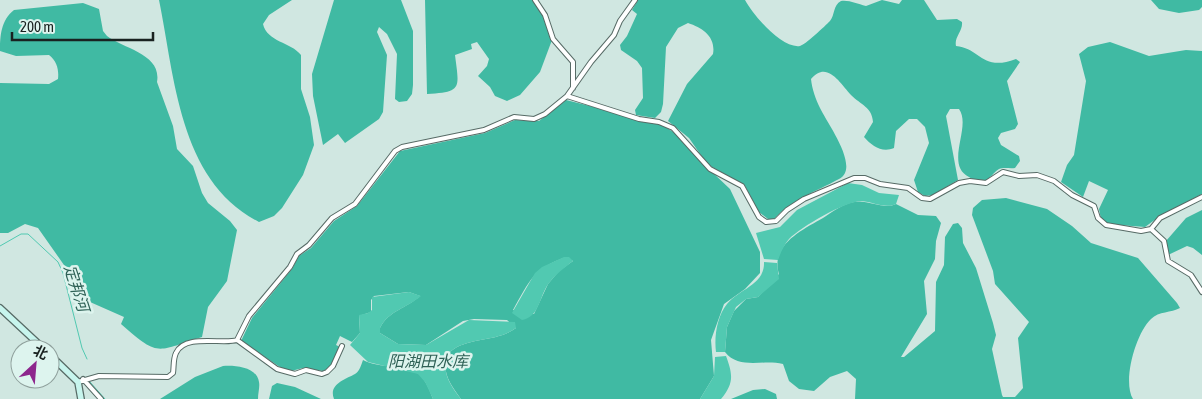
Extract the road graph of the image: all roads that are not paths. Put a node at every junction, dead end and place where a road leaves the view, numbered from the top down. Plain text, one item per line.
1 (535, 0) edge
2 (635, 0) edge
3 (573, 89) junction
4 (567, 96) junction
5 (1202, 196) edge
6 (1151, 229) junction
7 (1202, 292) edge
8 (0, 308) edge
9 (33, 339) edge
10 (237, 340) junction
11 (342, 346) dead end
12 (60, 363) edge
13 (81, 380) junction
14 (81, 399) edge
15 (101, 399) edge

1 - 3 street
2 - 3 street
3 - 4 street
4 - 6 street
4 - 10 street
5 - 6 street
6 - 7 street
8 - 9 street
10 - 11 street
10 - 13 street
12 - 13 street
13 - 14 street
13 - 15 street

